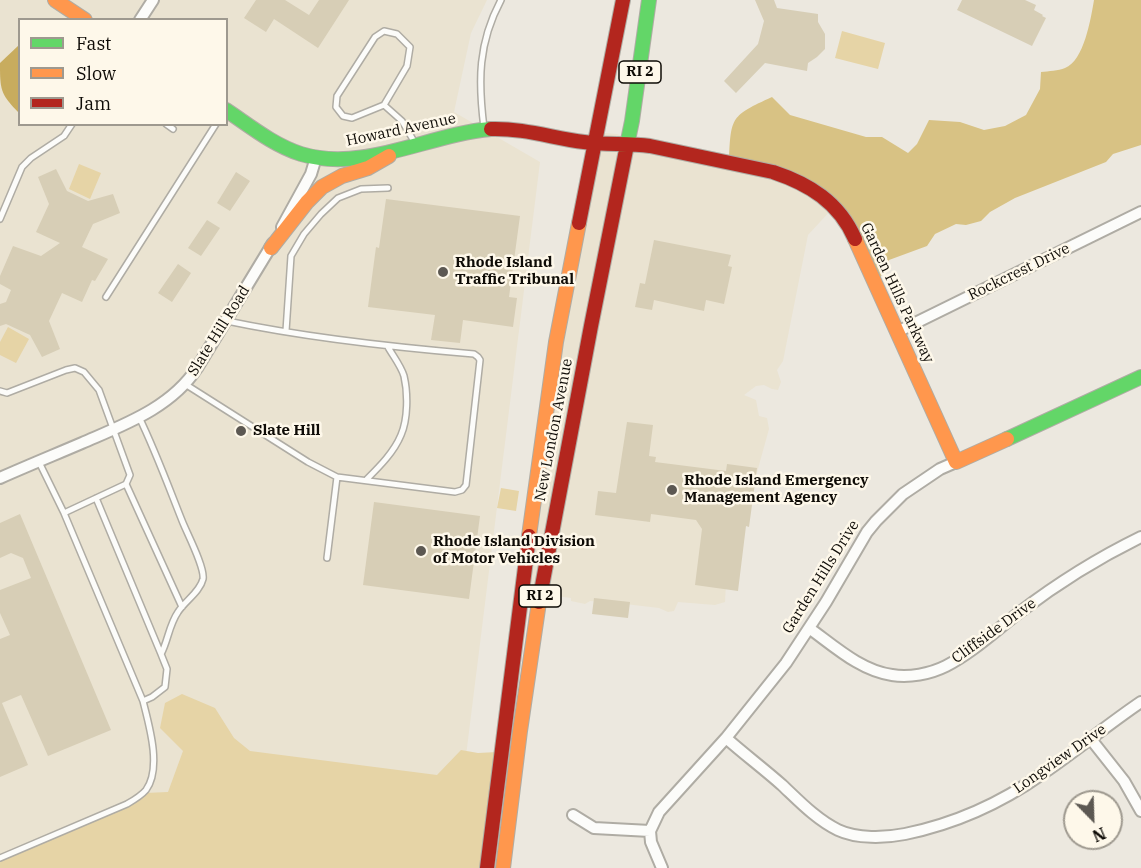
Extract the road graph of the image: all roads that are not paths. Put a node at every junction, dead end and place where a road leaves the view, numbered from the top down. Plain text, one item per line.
1 (55, 0) edge
2 (153, 0) edge
3 (501, 0) edge
4 (622, 0) edge
5 (649, 0) edge
6 (82, 18) edge
7 (141, 18) edge
8 (384, 105) junction
9 (228, 111) edge
10 (71, 126) edge
11 (169, 126) edge
12 (215, 126) edge
13 (173, 129) dead end
14 (484, 129) junction
15 (594, 143) junction
16 (627, 144) junction
17 (416, 145) junction
18 (401, 149) junction
19 (314, 157) junction
20 (388, 188) dead end
21 (1141, 212) edge
22 (0, 219) edge
23 (271, 248) junction
24 (106, 297) dead end
25 (226, 321) junction
26 (286, 331) junction
27 (897, 332) junction
28 (388, 347) junction
29 (1141, 377) edge
30 (185, 384) junction
31 (0, 391) edge
32 (139, 417) junction
33 (113, 429) junction
34 (39, 462) junction
35 (956, 462) junction
36 (337, 477) junction
37 (0, 478) edge
38 (367, 479) junction
39 (126, 484) junction
40 (96, 498) junction
41 (64, 513) junction
42 (1141, 537) edge
43 (327, 558) dead end
44 (182, 607) junction
45 (809, 628) junction
46 (161, 654) junction
47 (143, 701) junction
48 (1141, 702) edge
49 (726, 738) junction
50 (1090, 738) junction
51 (1141, 811) edge
52 (573, 815) dead end
53 (650, 831) junction
54 (0, 858) edge
55 (487, 868) edge
56 (503, 868) edge
57 (662, 868) edge

1 - 6 main road
2 - 7 street
3 - 14 lane
4 - 15 main road, New London Avenue / RI 2
5 - 16 main road, New London Avenue / RI 2
8 - 8 lane
8 - 17 lane
9 - 19 main road, Howard Avenue
10 - 22 lane
11 - 13 lane
12 - 24 lane
14 - 15 main road, Howard Avenue
14 - 17 main road, Howard Avenue
15 - 16 main road, Garden Hills Parkway
15 - 55 main road, New London Avenue / RI 2
16 - 27 main road, Garden Hills Parkway
16 - 56 main road, New London Avenue / RI 2
17 - 18 main road, Howard Avenue
18 - 19 main road, Howard Avenue
18 - 23 main road
19 - 23 street, Slate Hill Road
20 - 26 lane
21 - 27 street, Rockcrest Drive
23 - 25 street, Slate Hill Road
25 - 26 lane
25 - 30 street, Slate Hill Road
26 - 28 lane
27 - 35 main road, Garden Hills Parkway
28 - 38 lane
28 - 38 lane
29 - 35 main road, Garden Hills Drive
30 - 32 street, Slate Hill Road
30 - 36 lane
31 - 33 lane
32 - 33 street, Slate Hill Road
32 - 44 lane
33 - 34 street, Slate Hill Road
33 - 39 lane
34 - 37 street, Slate Hill Road
34 - 41 lane
35 - 45 street, Garden Hills Drive
36 - 38 lane
36 - 43 lane
39 - 40 lane
39 - 44 lane
40 - 41 lane
40 - 46 lane
41 - 47 lane
42 - 45 street, Cliffside Drive
44 - 46 lane
45 - 49 street, Garden Hills Drive
46 - 47 lane
47 - 54 lane
48 - 50 street, Longview Drive
49 - 50 street, Longview Drive
49 - 53 street, Garden Hills Drive
50 - 51 street
52 - 53 street
53 - 57 street

